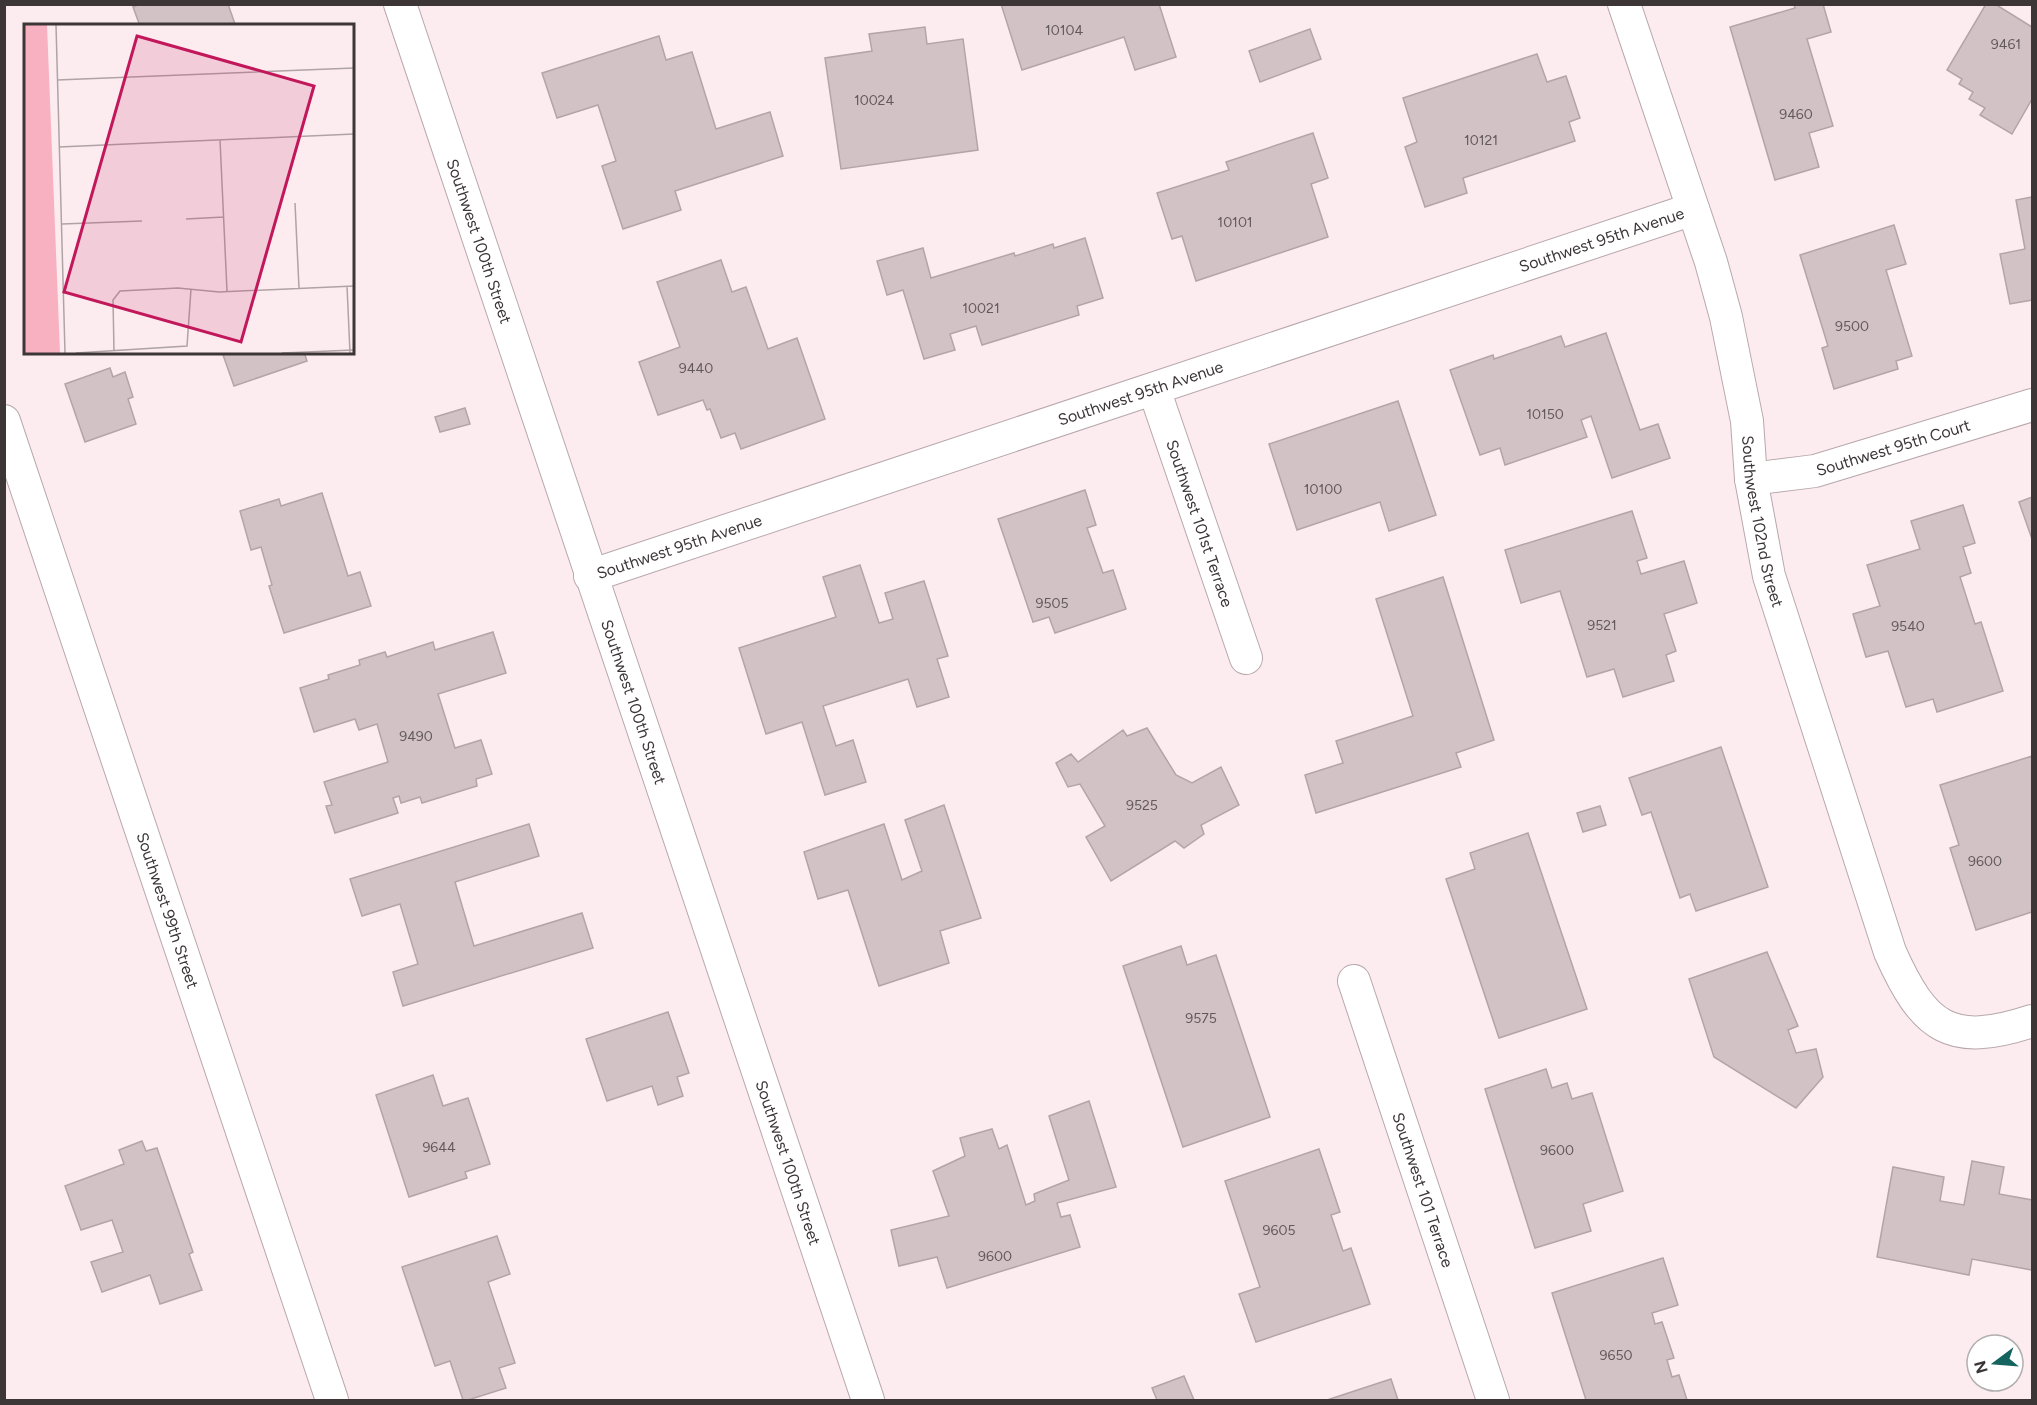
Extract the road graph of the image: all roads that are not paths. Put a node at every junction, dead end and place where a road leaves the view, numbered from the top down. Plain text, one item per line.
1 (400, 4) edge
2 (1624, 4) edge
3 (1693, 209) junction
4 (1154, 389) junction
5 (2032, 405) edge
6 (4, 421) edge
7 (1751, 479) junction
8 (590, 576) junction
9 (1246, 658) dead end
10 (1354, 981) dead end
11 (2032, 1021) edge
12 (332, 1401) edge
13 (868, 1401) edge
14 (1493, 1401) edge

1 - 8 street, Southwest 100th Street
2 - 3 street, Southwest 102nd Street
3 - 4 street, Southwest 95th Avenue
3 - 7 street, Southwest 102nd Street
4 - 8 street, Southwest 95th Avenue
4 - 9 street, Southwest 101st Terrace
5 - 7 street, Southwest 95th Court
6 - 12 street, Southwest 99th Street
7 - 11 street, Southwest 102nd Street
8 - 13 street, Southwest 100th Street
10 - 14 street, Southwest 101 Terrace

